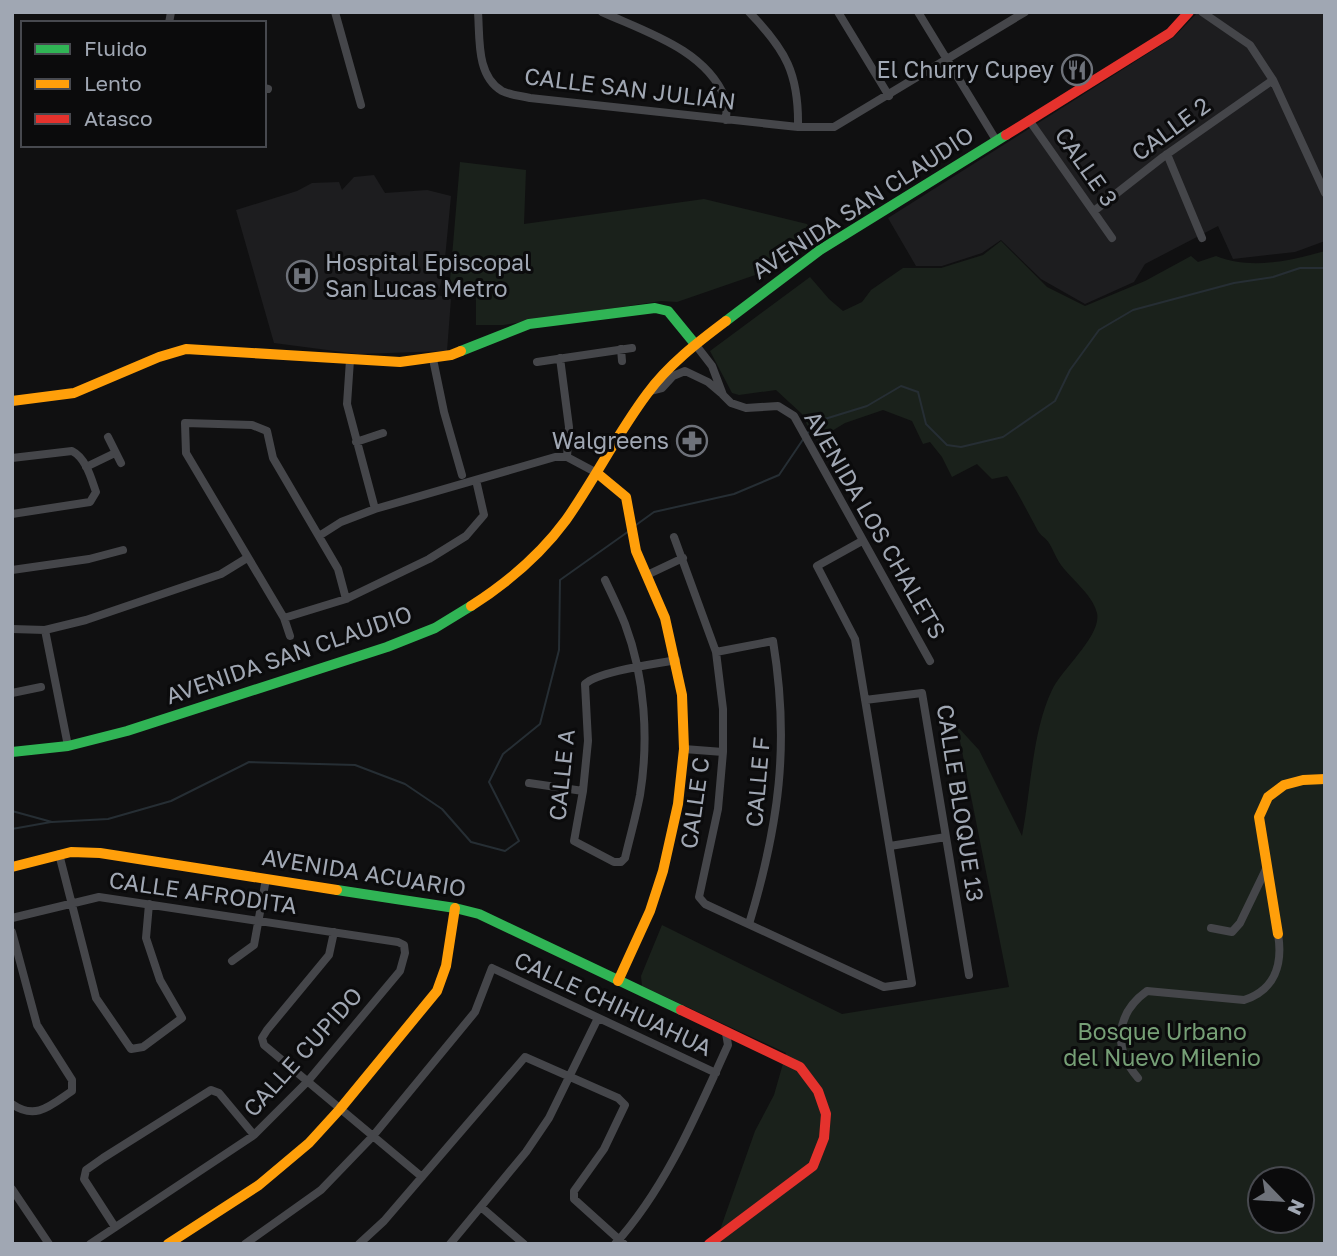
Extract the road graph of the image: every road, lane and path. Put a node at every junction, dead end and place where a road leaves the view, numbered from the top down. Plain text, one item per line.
1 (335, 12) edge
2 (478, 12) edge
3 (603, 12) edge
4 (749, 12) edge
5 (838, 12) edge
6 (918, 12) edge
7 (1026, 12) edge
8 (1189, 12) edge
9 (1202, 12) edge
10 (947, 60) junction
11 (1272, 80) junction
12 (889, 96) junction
13 (361, 104) dead end
14 (726, 120) junction
15 (1029, 120) junction
16 (798, 127) junction
17 (996, 140) junction
18 (1167, 154) junction
19 (1325, 193) edge
20 (1094, 211) junction
21 (1112, 238) dead end
22 (1202, 239) dead end
23 (695, 344) junction
24 (632, 348) dead end
25 (621, 349) junction
26 (560, 358) junction
27 (433, 359) junction
28 (350, 360) junction
29 (622, 360) dead end
30 (537, 362) dead end
31 (648, 392) junction
32 (723, 395) junction
33 (12, 401) edge
34 (383, 433) dead end
35 (108, 437) dead end
36 (356, 442) junction
37 (115, 453) junction
38 (567, 457) junction
39 (12, 458) edge
40 (121, 463) dead end
41 (86, 467) junction
42 (597, 473) junction
43 (462, 475) dead end
44 (476, 480) junction
45 (375, 509) junction
46 (12, 514) edge
47 (319, 536) junction
48 (674, 537) dead end
49 (862, 541) junction
50 (123, 550) dead end
51 (247, 558) junction
52 (683, 558) junction
53 (12, 570) edge
54 (647, 575) junction
55 (605, 580) dead end
56 (346, 599) junction
57 (284, 618) junction
58 (12, 629) edge
59 (45, 630) junction
60 (290, 636) dead end
61 (716, 652) junction
62 (676, 660) junction
63 (930, 661) dead end
64 (636, 668) junction
65 (41, 687) dead end
66 (12, 692) edge
67 (865, 700) junction
68 (68, 746) junction
69 (684, 749) junction
70 (12, 752) edge
71 (723, 752) junction
72 (1325, 779) edge
73 (529, 783) dead end
74 (583, 791) junction
75 (946, 837) junction
76 (890, 846) junction
77 (60, 854) junction
78 (12, 867) edge
79 (1267, 867) junction
80 (266, 879) junction
81 (70, 903) junction
82 (149, 904) junction
83 (455, 908) junction
84 (12, 918) edge
85 (260, 920) junction
86 (749, 925) junction
87 (1211, 928) dead end
88 (12, 932) edge
89 (334, 932) junction
90 (1278, 934) joint
91 (390, 941) joint
92 (232, 961) dead end
93 (969, 975) dead end
94 (618, 981) junction
95 (598, 1018) junction
96 (726, 1033) junction
97 (716, 1073) junction
98 (570, 1075) junction
99 (1138, 1078) dead end
100 (308, 1081) junction
101 (12, 1104) edge
102 (340, 1109) junction
103 (254, 1135) junction
104 (373, 1136) junction
105 (422, 1177) junction
106 (12, 1189) edge
107 (481, 1207) junction
108 (116, 1227) junction
109 (619, 1242) edge
110 (49, 1244) edge
111 (90, 1244) edge
112 (168, 1244) edge
113 (245, 1244) edge
114 (359, 1244) edge
115 (450, 1244) edge
116 (524, 1244) edge
117 (709, 1244) edge

1 - 13 street
2 - 14 street, CALLE SAN JULIÁN
3 - 14 street
4 - 16 street
5 - 12 street
6 - 10 street
7 - 10 street, CALLE SAN JULIÁN
8 - 15 street, AVENIDA SAN CLAUDIO
9 - 11 street
10 - 12 street, CALLE SAN JULIÁN
10 - 17 street
11 - 18 street, CALLE 2
11 - 19 street
12 - 16 street, CALLE SAN JULIÁN
14 - 16 street, CALLE SAN JULIÁN
15 - 17 street, AVENIDA SAN CLAUDIO
15 - 20 street, CALLE 3
17 - 23 street, AVENIDA SAN CLAUDIO
18 - 20 street, CALLE 2
18 - 22 street
20 - 21 street, CALLE 3
23 - 27 street
23 - 31 street, AVENIDA SAN CLAUDIO
23 - 32 street
24 - 25 street
25 - 26 street
25 - 29 street
26 - 30 street
26 - 38 street
27 - 28 street
27 - 43 street
28 - 33 street
28 - 36 street
31 - 32 street, AVENIDA LOS CHALETS
31 - 42 street, AVENIDA SAN CLAUDIO
32 - 49 street, AVENIDA LOS CHALETS
34 - 36 street
35 - 37 street
36 - 45 street
37 - 40 street
37 - 41 street
38 - 42 street
38 - 44 street
39 - 41 street
41 - 46 street
42 - 54 street
42 - 68 street, AVENIDA SAN CLAUDIO
44 - 45 street
44 - 56 street
45 - 47 street
47 - 51 street
47 - 56 street
48 - 52 street, CALLE C
49 - 63 street, AVENIDA LOS CHALETS
49 - 67 street
50 - 53 street
51 - 57 street
51 - 59 street
52 - 54 street
52 - 61 street, CALLE C
54 - 62 street
55 - 64 street, CALLE A
56 - 57 street
57 - 60 street
58 - 59 street
59 - 68 street
61 - 71 street, CALLE C
61 - 86 street, CALLE F
62 - 64 street, CALLE A
62 - 69 street
64 - 74 street, CALLE A
64 - 74 street, CALLE A
65 - 66 street
67 - 75 street, CALLE BLOQUE 13
67 - 76 street
68 - 70 street, AVENIDA SAN CLAUDIO
69 - 71 street
69 - 94 street
71 - 86 street, CALLE C
72 - 79 street
73 - 74 street
75 - 76 street
75 - 93 street, CALLE BLOQUE 13
76 - 86 street, CALLE C
77 - 78 street, AVENIDA ACUARIO
77 - 80 street, AVENIDA ACUARIO
77 - 81 street
79 - 87 street
79 - 90 street
80 - 83 street, AVENIDA ACUARIO
80 - 85 street
81 - 82 street, CALLE AFRODITA
81 - 82 street
81 - 84 street, CALLE AFRODITA
82 - 85 street, CALLE AFRODITA
83 - 94 street, AVENIDA ACUARIO
83 - 102 street
85 - 89 street, CALLE AFRODITA
85 - 92 street
88 - 101 street
89 - 91 street, CALLE AFRODITA
89 - 100 street
90 - 99 street
91 - 100 street, CALLE CUPIDO
94 - 96 street, AVENIDA ACUARIO
95 - 97 street, CALLE CHIHUAHUA
95 - 98 street
95 - 104 street, CALLE CHIHUAHUA
96 - 97 street
96 - 117 street, AVENIDA ACUARIO
97 - 109 street
98 - 105 street
98 - 107 street
98 - 109 street
100 - 102 street
100 - 103 street, CALLE CUPIDO
102 - 104 street
102 - 112 street
103 - 108 street, CALLE CUPIDO
103 - 108 street
104 - 105 street
104 - 113 street
105 - 114 street
106 - 110 street
107 - 115 street
107 - 116 street
108 - 111 street, CALLE CUPIDO

